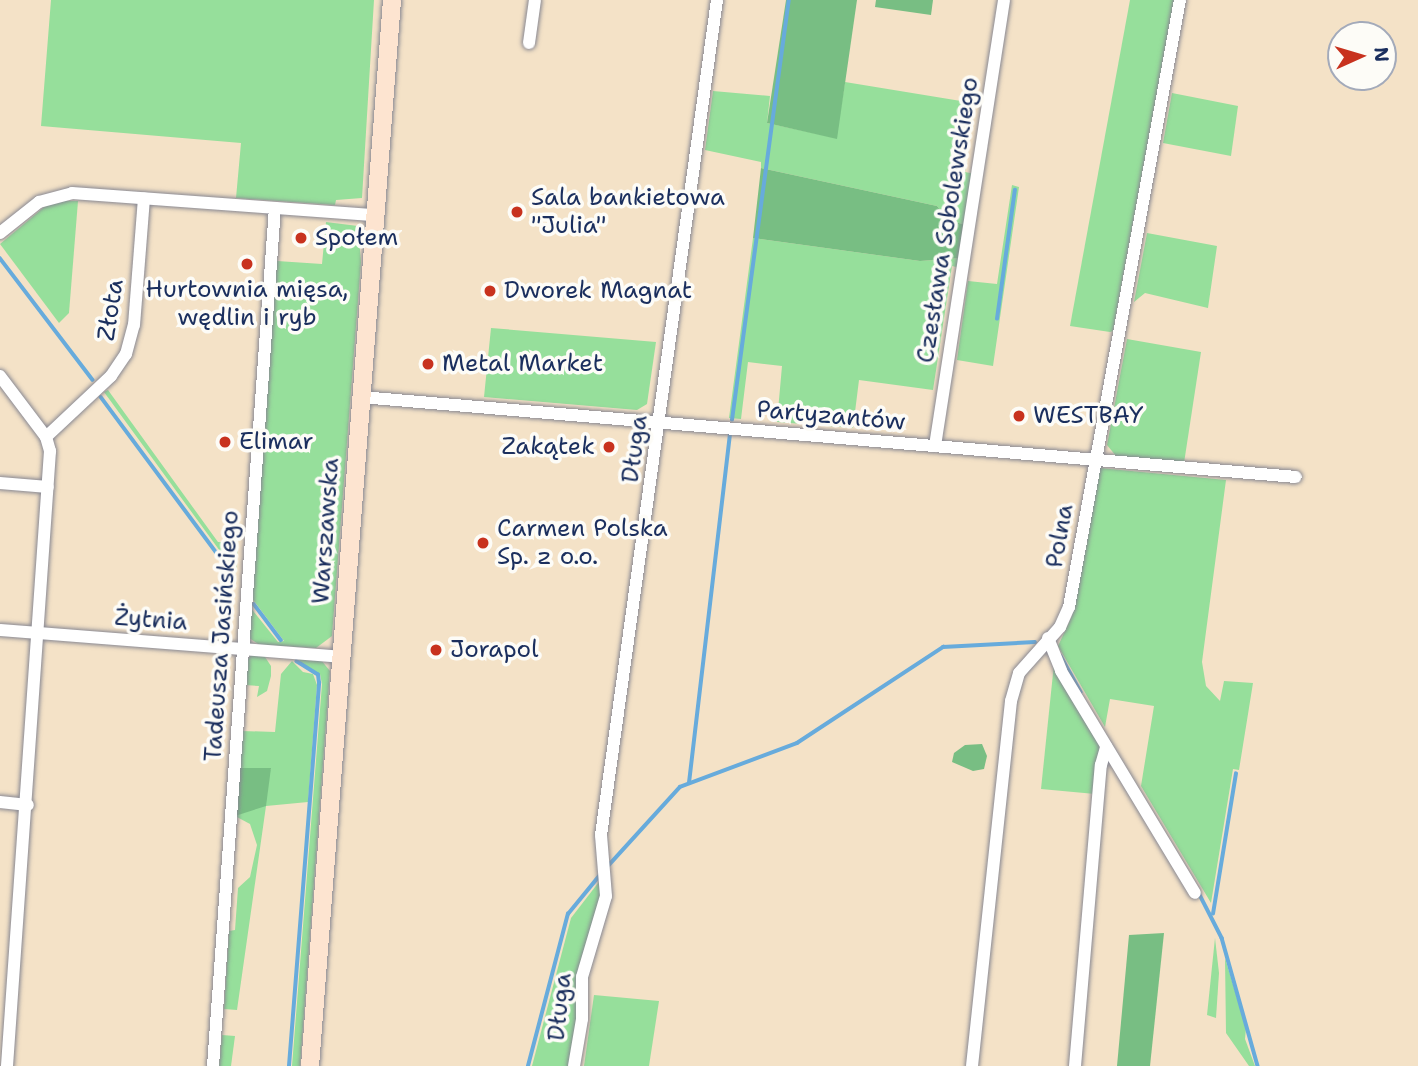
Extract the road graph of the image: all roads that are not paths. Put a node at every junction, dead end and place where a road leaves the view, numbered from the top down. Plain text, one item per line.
1 (392, 0) edge
2 (535, 0) edge
3 (717, 0) edge
4 (1004, 0) edge
5 (1180, 0) edge
6 (529, 43) dead end
7 (144, 198) junction
8 (275, 208) junction
9 (375, 215) junction
10 (0, 233) edge
11 (0, 376) edge
12 (361, 397) junction
13 (661, 422) junction
14 (46, 437) junction
15 (935, 446) junction
16 (1095, 462) junction
17 (1296, 477) dead end
18 (0, 483) edge
19 (48, 487) junction
20 (0, 630) edge
21 (39, 633) junction
22 (1048, 638) junction
23 (242, 647) junction
24 (341, 657) junction
25 (1107, 747) junction
26 (0, 802) edge
27 (28, 805) junction
28 (1195, 893) dead end
29 (5, 1059) edge
30 (213, 1066) edge
31 (310, 1066) edge
32 (575, 1066) edge
33 (972, 1066) edge
34 (1075, 1066) edge

1 - 9 street, Warszawska
2 - 6 street
3 - 13 street, Długa
4 - 15 street, Czesława Sobolewskiego
5 - 16 street, Polna
7 - 8 street
7 - 10 street
7 - 14 street, Złota
8 - 9 street
8 - 23 street, Tadeusza Jasińskiego
9 - 12 street, Warszawska
11 - 14 street
12 - 13 street, Partyzantów
12 - 24 street, Warszawska
13 - 15 street, Partyzantów
13 - 32 street, Długa
14 - 19 street
15 - 16 street, Partyzantów
16 - 17 street, Partyzantów
16 - 22 street, Polna
18 - 19 street
19 - 21 street
20 - 21 street, Żytnia
21 - 23 street, Żytnia
21 - 27 street
22 - 25 street
22 - 33 street, Polna
23 - 24 street, Żytnia
23 - 30 street, Tadeusza Jasińskiego
24 - 31 street, Warszawska
25 - 28 street
25 - 34 street
26 - 27 street
27 - 29 street

